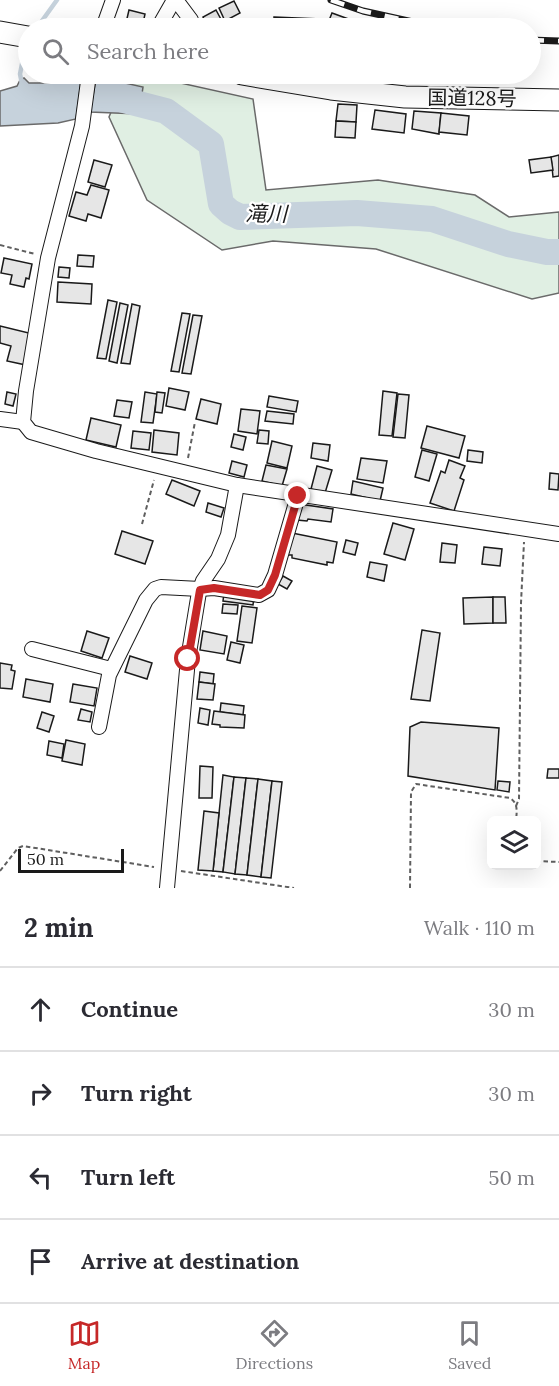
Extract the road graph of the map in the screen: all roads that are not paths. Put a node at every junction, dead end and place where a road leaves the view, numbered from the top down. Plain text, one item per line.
1 (113, 0) edge
2 (175, 0) edge
3 (107, 18) edge
4 (164, 18) edge
5 (189, 18) edge
6 (0, 32) edge
7 (18, 35) edge
8 (88, 84) edge
9 (302, 84) edge
10 (559, 100) edge
11 (0, 419) edge
12 (23, 422) junction
13 (237, 485) junction
14 (298, 496) junction
15 (559, 534) edge
16 (200, 590) junction
17 (32, 649) dead end
18 (111, 669) junction
19 (99, 727) dead end
20 (167, 888) edge

1 - 3 street
2 - 4 street
2 - 5 street
6 - 7 highway
8 - 12 street
9 - 10 highway, 国道128号
11 - 12 street
12 - 13 street
13 - 14 street
13 - 16 street
14 - 15 street
14 - 16 street
16 - 18 street
16 - 20 street
17 - 18 street
18 - 19 street

